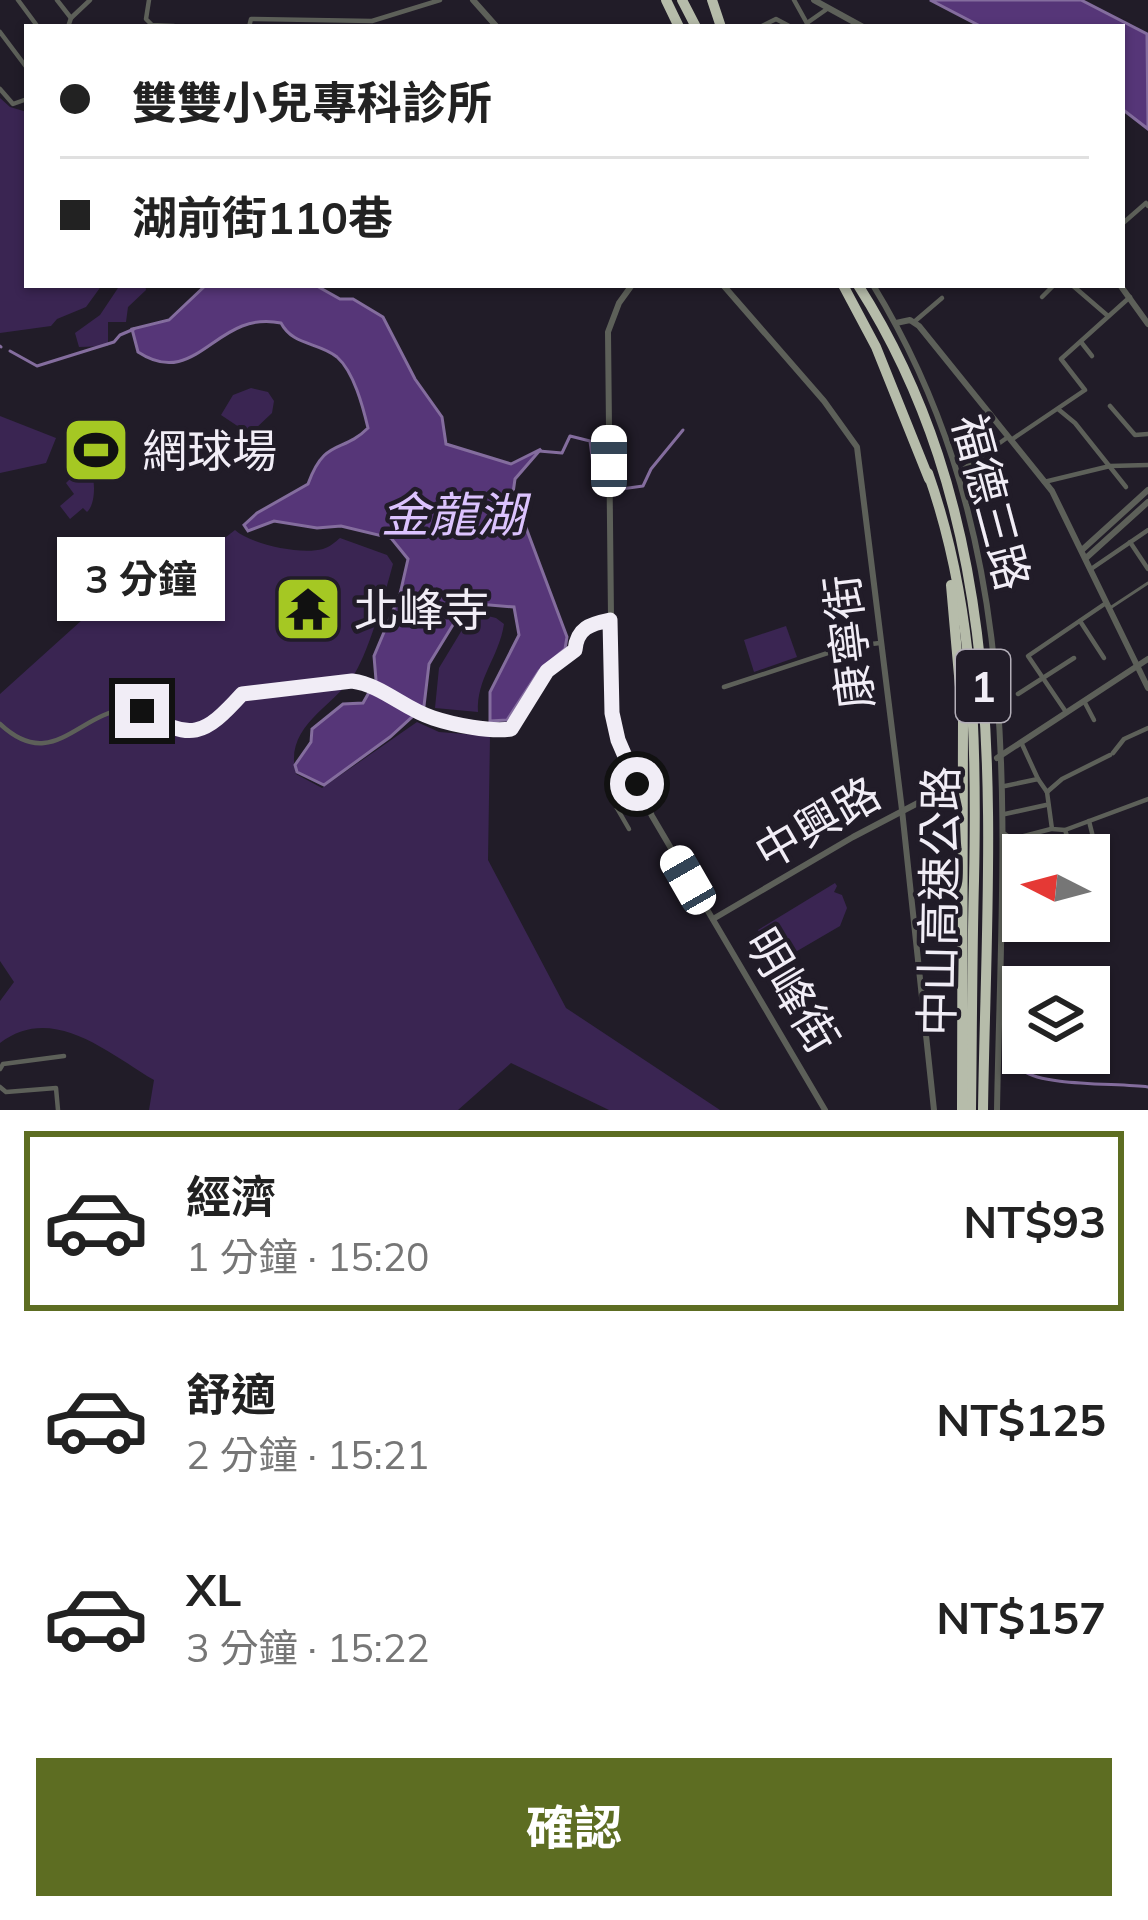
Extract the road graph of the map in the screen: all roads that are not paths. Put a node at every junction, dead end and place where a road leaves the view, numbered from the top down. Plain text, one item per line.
1 (57, 0) edge
2 (90, 0) edge
3 (440, 0) edge
4 (473, 0) edge
5 (814, 0) edge
6 (429, 1) edge
7 (829, 8) junction
8 (71, 18) junction
9 (69, 24) edge
10 (250, 24) edge
11 (494, 24) edge
12 (809, 24) edge
13 (857, 24) edge
14 (0, 32) edge
15 (24, 64) edge
16 (0, 89) edge
17 (24, 100) edge
18 (1148, 206) edge
19 (1125, 221) edge
20 (630, 288) edge
21 (725, 288) edge
22 (844, 288) edge
23 (860, 288) edge
24 (875, 288) edge
25 (1051, 288) edge
26 (1075, 288) edge
27 (1122, 288) edge
28 (1042, 297) dead end
29 (1130, 297) junction
30 (942, 298) dead end
31 (1108, 316) junction
32 (896, 322) junction
33 (914, 322) junction
34 (1148, 324) edge
35 (1081, 342) junction
36 (1092, 356) dead end
37 (1110, 406) dead end
38 (1058, 409) junction
39 (1148, 434) edge
40 (1009, 439) junction
41 (1148, 465) edge
42 (1110, 466) junction
43 (928, 473) junction
44 (957, 473) junction
45 (1044, 482) junction
46 (1126, 487) dead end
47 (1148, 490) edge
48 (1148, 502) edge
49 (1148, 530) edge
50 (1130, 542) junction
51 (1084, 554) junction
52 (1090, 569) junction
53 (1148, 569) edge
54 (1148, 584) edge
55 (1108, 605) junction
56 (610, 620) junction
57 (1080, 621) junction
58 (880, 643) junction
59 (1074, 658) dead end
60 (1104, 658) dead end
61 (1148, 659) edge
62 (1138, 666) junction
63 (1043, 678) junction
64 (724, 687) dead end
65 (1148, 688) edge
66 (1018, 694) dead end
67 (1084, 701) junction
68 (1066, 712) junction
69 (1094, 720) dead end
70 (0, 724) edge
71 (1148, 728) edge
72 (1021, 742) junction
73 (999, 756) junction
74 (1038, 779) junction
75 (956, 783) dead end
76 (1005, 786) junction
77 (1047, 792) junction
78 (1148, 799) edge
79 (614, 803) dead end
80 (1047, 805) junction
81 (902, 810) junction
82 (1005, 814) junction
83 (1089, 821) junction
84 (628, 829) dead end
85 (1052, 829) junction
86 (1065, 830) junction
87 (1005, 834) edge
88 (1032, 834) edge
89 (1066, 834) edge
90 (1092, 834) edge
91 (712, 920) junction
92 (1002, 938) edge
93 (64, 1056) dead end
94 (0, 1069) edge
95 (0, 1087) edge
96 (58, 1110) edge
97 (825, 1110) edge
98 (934, 1110) edge
99 (967, 1110) edge
100 (982, 1110) edge
101 (997, 1110) edge

1 - 8 street
2 - 8 street
3 - 6 street
4 - 11 street
5 - 7 street
6 - 10 street
7 - 12 street
7 - 13 street
8 - 9 street
14 - 15 street
16 - 17 street
18 - 19 street
20 - 56 street, 明峰街
21 - 58 street, 康寧街
22 - 43 highway, 中山高速公路 / 1
23 - 100 highway, 中山高速公路 / 1
24 - 32 street, 福德三路
25 - 28 street
26 - 31 street
27 - 29 street
29 - 31 street
29 - 34 street
30 - 33 street
31 - 35 street
32 - 33 street
32 - 44 street, 福德三路
33 - 40 street
35 - 36 street
35 - 38 street
37 - 39 street
38 - 40 street
38 - 42 street
40 - 44 street
40 - 45 street
41 - 42 street
42 - 45 street
42 - 46 street
43 - 99 highway, 1, bridge
43 - 99 highway, 中山高速公路 / 1, bridge
44 - 73 street, 福德三路
45 - 51 street
47 - 51 street
48 - 51 street
49 - 50 street
50 - 52 street
50 - 53 street
51 - 52 street
52 - 55 street
54 - 55 street
55 - 57 street
55 - 62 street
56 - 70 street
56 - 91 street, 明峰街
57 - 60 street
57 - 63 street
58 - 64 street
58 - 81 street, 康寧街
59 - 63 street
61 - 62 street
62 - 65 street
62 - 67 street
63 - 66 street
63 - 68 street
67 - 68 street
67 - 69 street
68 - 72 street
71 - 77 street
72 - 73 street
72 - 74 street
73 - 76 street, 福德三路
74 - 76 street
74 - 77 street
75 - 81 street, 中興路
76 - 82 street, 福德三路
77 - 80 street
78 - 83 street
79 - 84 street
80 - 82 street
80 - 85 street
81 - 91 street, 中興路
81 - 98 street, 康寧街
82 - 87 street, 福德三路
83 - 86 street
83 - 90 street
85 - 86 street
85 - 88 street
86 - 89 street
91 - 97 street, 明峰街
92 - 101 street, 福德三路
93 - 94 street
95 - 96 street

